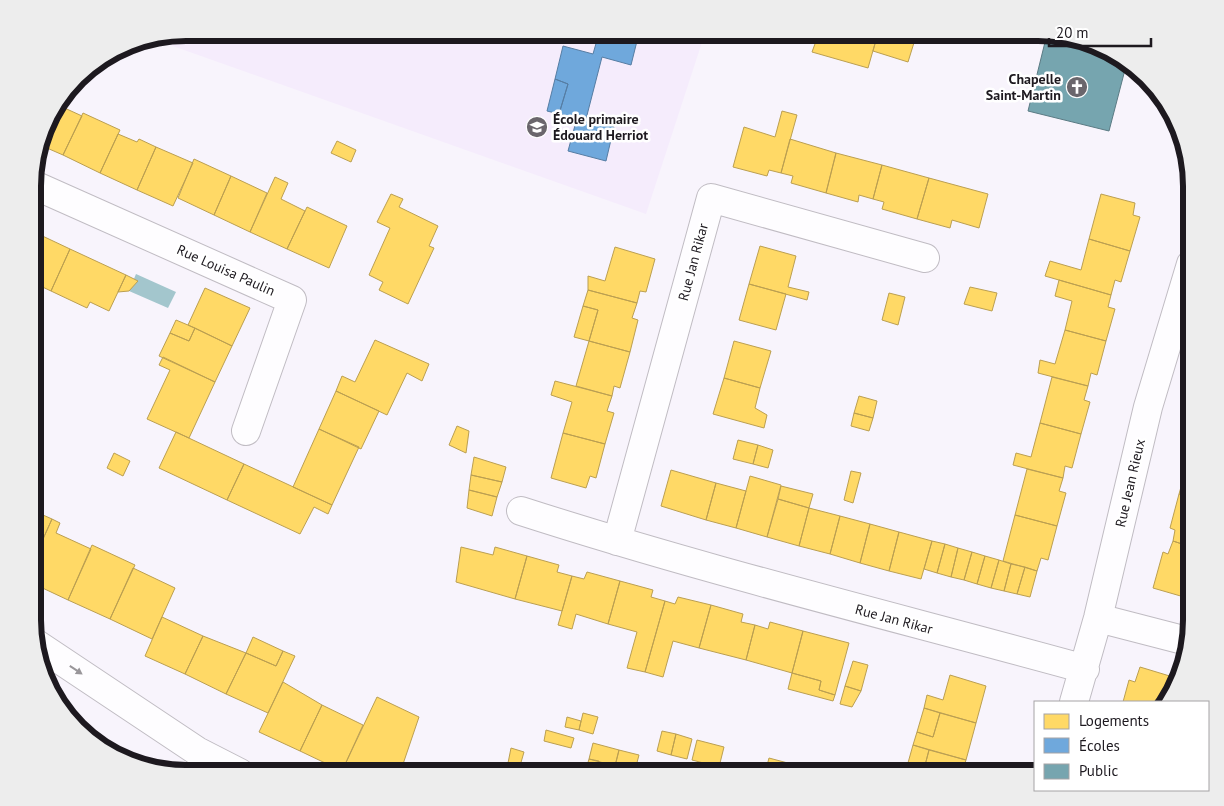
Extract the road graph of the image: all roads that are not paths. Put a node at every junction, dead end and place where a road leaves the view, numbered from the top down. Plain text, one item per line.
1 (41, 187) edge
2 (925, 258) dead end
3 (1182, 294) edge
4 (246, 431) dead end
5 (521, 511) dead end
6 (616, 542) junction
7 (1098, 618) junction
8 (1181, 639) edge
9 (44, 650) edge
10 (1085, 669) junction
11 (1074, 701) edge
12 (223, 765) edge

1 - 4 street, Rue Louisa Paulin
2 - 6 street, Rue Jan Rikar
3 - 7 street, Rue Jean Rieux
5 - 6 street, Rue Jan Rikar
6 - 10 street, Rue Jan Rikar
7 - 8 street
7 - 10 street, Rue Jean Rieux
9 -> 12 street
10 - 11 street, Rue Jean Rieux

